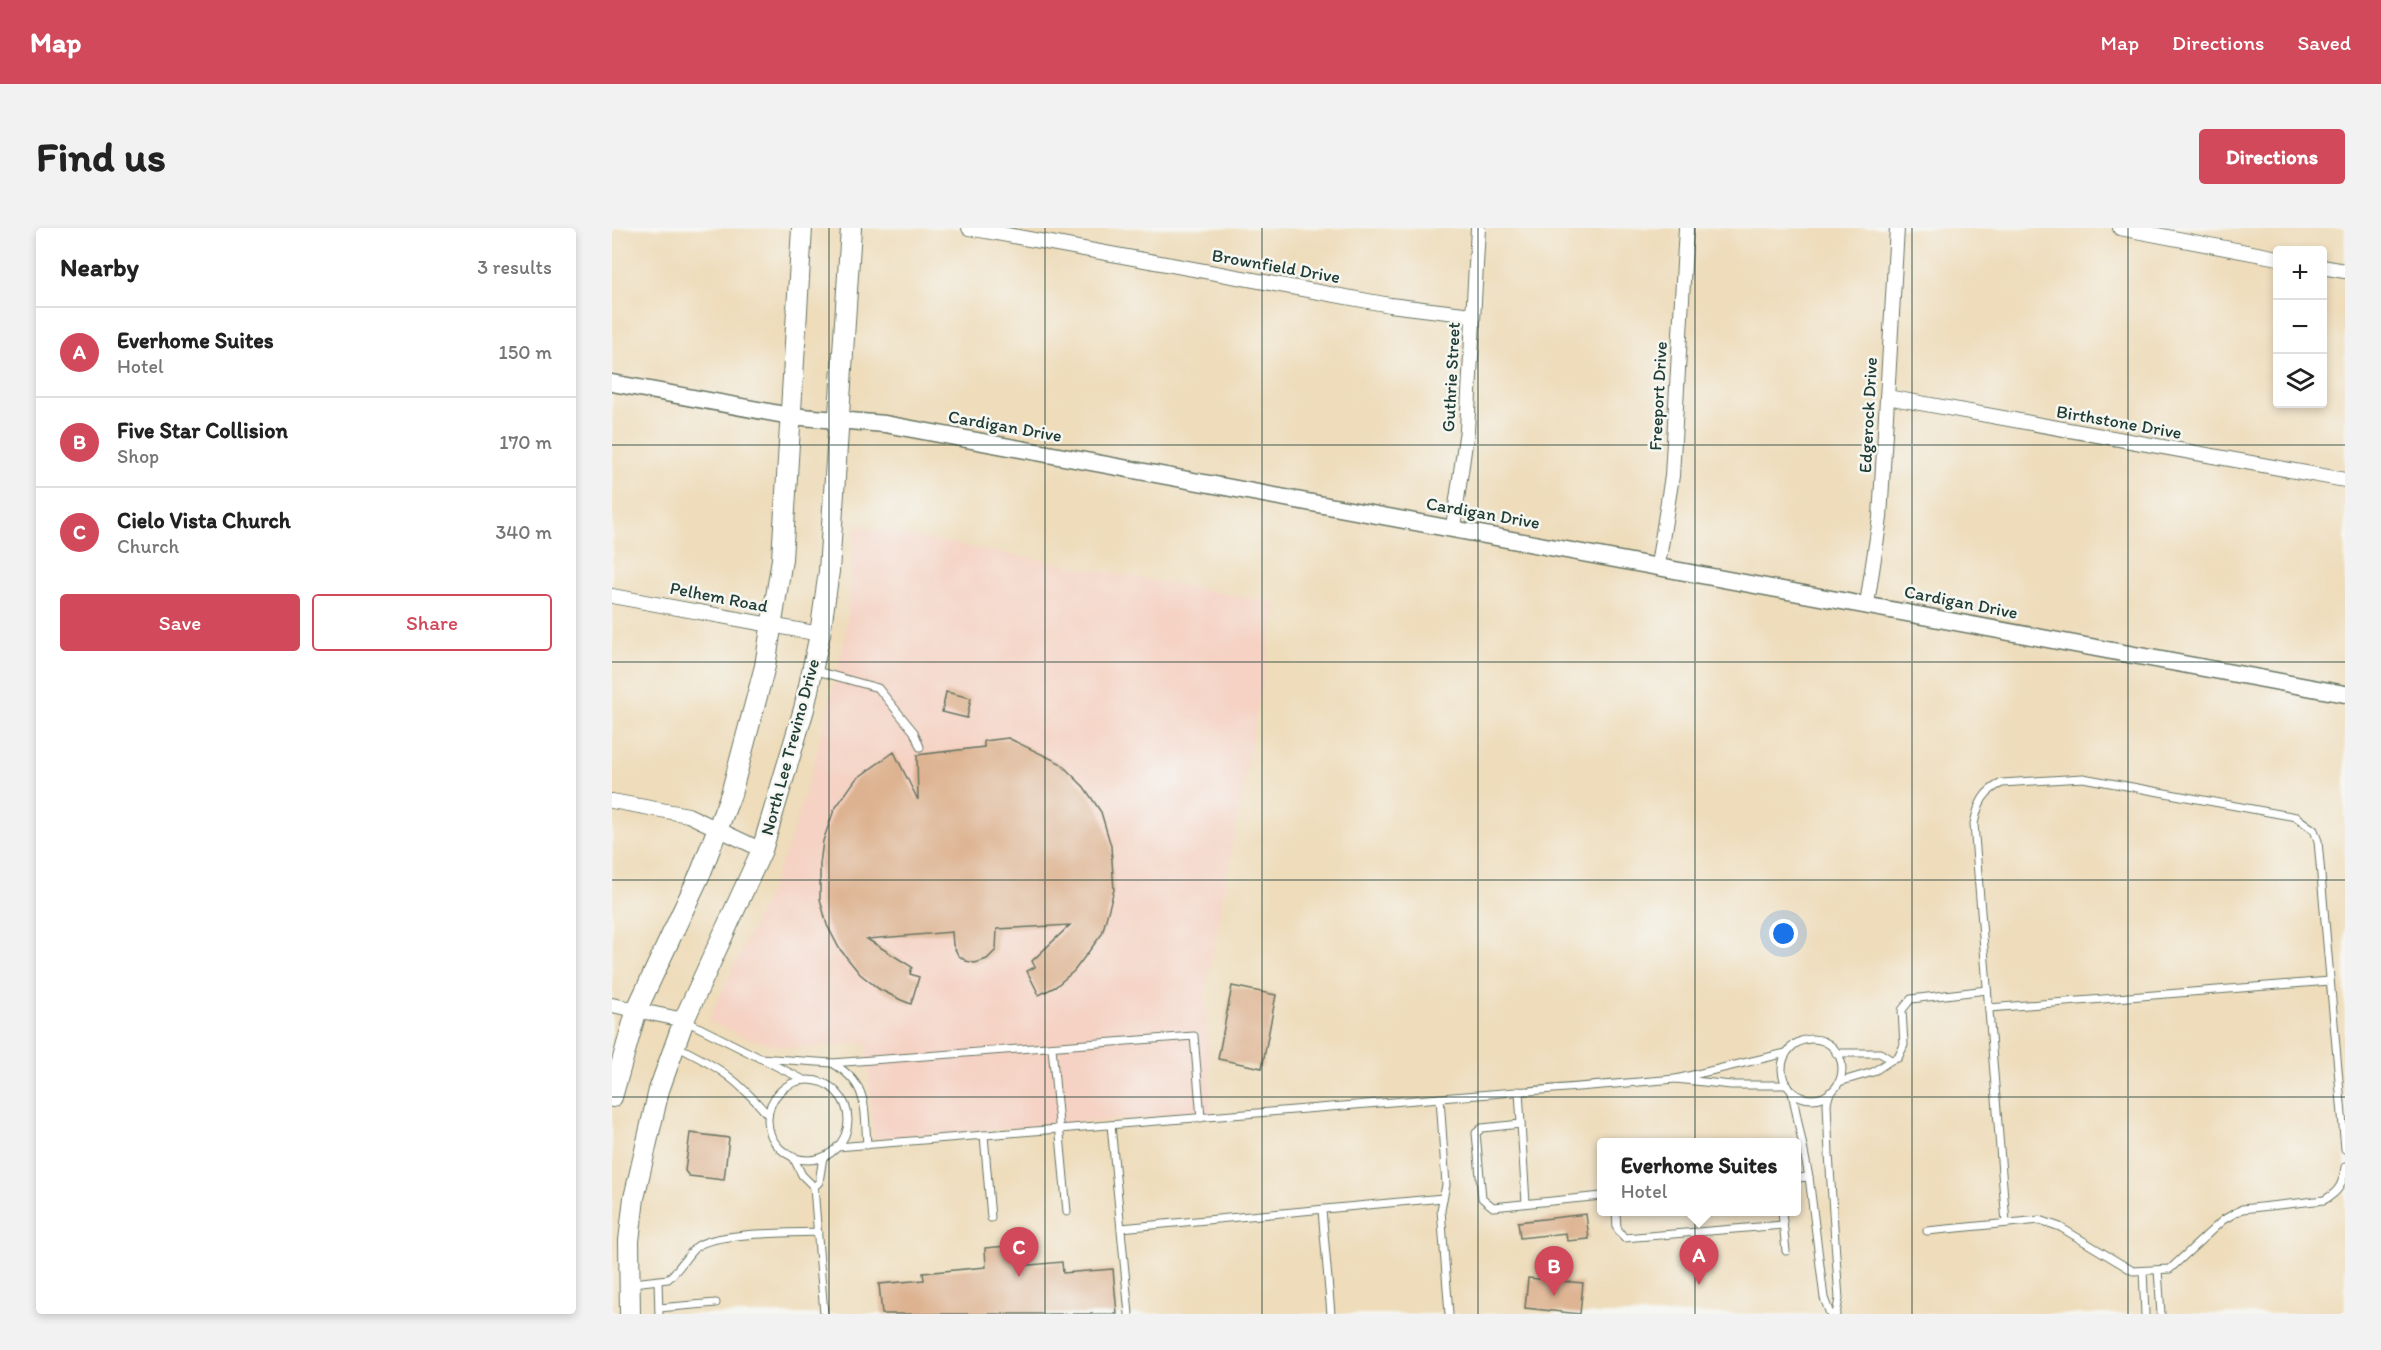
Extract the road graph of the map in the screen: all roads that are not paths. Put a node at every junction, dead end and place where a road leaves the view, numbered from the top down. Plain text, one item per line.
1 (802, 228) edge
2 (851, 228) edge
3 (969, 228) edge
4 (1478, 228) edge
5 (1686, 228) edge
6 (1897, 228) edge
7 (2120, 228) edge
8 (2273, 257) edge
9 (2327, 268) edge
10 (2345, 271) edge
11 (1472, 315) junction
12 (612, 383) edge
13 (1887, 397) junction
14 (790, 416) junction
15 (838, 420) junction
16 (2345, 480) edge
17 (1453, 527) junction
18 (1658, 565) junction
19 (612, 596) edge
20 (1867, 604) junction
21 (772, 626) junction
22 (820, 634) junction
23 (812, 670) junction
24 (2345, 694) edge
25 (920, 747) dead end
26 (612, 801) edge
27 (718, 831) junction
28 (762, 850) junction
29 (2330, 981) junction
30 (1987, 990) junction
31 (612, 1005) edge
32 (1989, 1008) junction
33 (637, 1009) junction
34 (684, 1020) junction
35 (674, 1045) junction
36 (1052, 1047) junction
37 (1786, 1053) junction
38 (1836, 1053) junction
39 (759, 1058) junction
40 (1891, 1060) junction
41 (832, 1063) junction
42 (1676, 1079) junction
43 (804, 1080) junction
44 (1839, 1082) junction
45 (1786, 1085) junction
46 (1519, 1091) junction
47 (1792, 1092) junction
48 (1830, 1092) junction
49 (612, 1096) edge
50 (1440, 1098) junction
51 (768, 1115) junction
52 (1201, 1118) junction
53 (1521, 1124) junction
54 (1111, 1125) junction
55 (1059, 1129) junction
56 (984, 1135) junction
57 (867, 1145) junction
58 (837, 1147) junction
59 (2345, 1149) edge
60 (793, 1157) junction
61 (823, 1157) junction
62 (2345, 1167) edge
63 (1809, 1177) junction
64 (1801, 1178) edge
65 (814, 1187) junction
66 (1597, 1196) edge
67 (1443, 1198) junction
68 (1526, 1203) junction
69 (1322, 1210) junction
70 (1066, 1212) dead end
71 (1616, 1216) edge
72 (1783, 1216) edge
73 (991, 1218) dead end
74 (2006, 1223) junction
75 (1784, 1225) junction
76 (1121, 1228) junction
77 (1927, 1231) dead end
78 (818, 1232) junction
79 (1786, 1251) dead end
80 (2158, 1270) junction
81 (2143, 1271) junction
82 (658, 1281) junction
83 (630, 1283) junction
84 (716, 1303) dead end
85 (659, 1311) edge
86 (630, 1314) edge
87 (824, 1314) edge
88 (1129, 1314) edge
89 (1331, 1314) edge
90 (1449, 1314) edge
91 (1830, 1314) edge
92 (1836, 1314) edge
93 (2145, 1314) edge
94 (2161, 1314) edge

1 - 14 main road
2 - 15 main road, North Lee Trevino Drive
3 - 11 street, Brownfield Drive
4 - 11 street, Guthrie Street
5 - 18 street, Freeport Drive
6 - 13 street, Edgerock Drive
7 - 8 street
9 - 10 street
11 - 17 street, Guthrie Street
12 - 14 street, Cardigan Drive
13 - 16 street, Birthstone Drive
13 - 20 street, Edgerock Drive
14 - 15 street, Cardigan Drive
14 - 21 main road
15 - 17 street, Cardigan Drive
15 - 22 main road, North Lee Trevino Drive
17 - 18 street, Cardigan Drive
18 - 20 street, Cardigan Drive
19 - 21 street, Pelhem Road
20 - 24 street, Cardigan Drive
21 - 22 street, Pelhem Road
21 - 27 main road
22 - 23 main road, North Lee Trevino Drive
23 - 25 lane
23 - 28 main road, North Lee Trevino Drive
26 - 27 street
27 - 28 street
27 - 33 main road
28 - 34 main road, North Lee Trevino Drive
29 - 30 lane
29 - 32 lane
29 - 59 lane
30 - 32 lane
30 - 40 lane
31 - 33 street
32 - 74 lane
33 - 34 street
33 - 49 main road
34 - 35 main road, North Lee Trevino Drive
34 - 39 lane
35 - 51 lane
35 - 83 main road, North Lee Trevino Drive
36 - 41 lane
36 - 52 lane
36 - 55 lane
37 - 38 lane
37 - 42 lane
37 - 45 lane
38 - 40 lane
38 - 44 lane
39 - 41 lane
39 - 43 lane
40 - 44 lane
41 - 57 lane
42 - 45 lane
42 - 46 lane
43 - 51 lane
43 - 58 lane
44 - 48 lane
45 - 47 lane
46 - 50 lane
46 - 53 lane
47 - 48 lane
47 - 63 lane
48 - 92 lane
50 - 52 lane
50 - 67 lane
51 - 60 lane
52 - 54 lane
53 - 68 lane
53 - 68 lane
54 - 55 lane
54 - 76 lane
55 - 56 lane
55 - 70 lane
56 - 57 lane
56 - 73 lane
57 - 58 lane
58 - 61 lane
60 - 61 lane
60 - 65 lane
61 - 65 lane
62 - 80 lane
63 - 64 lane
63 - 91 lane
65 - 78 lane
66 - 68 lane
67 - 69 lane
67 - 90 lane
69 - 76 lane
69 - 89 lane
71 - 75 lane
72 - 75 lane
74 - 77 lane
74 - 81 lane
75 - 79 lane
76 - 88 lane
78 - 82 lane
78 - 87 lane
80 - 81 lane
80 - 94 lane
81 - 93 lane
82 - 83 lane
82 - 85 lane
83 - 86 main road, North Lee Trevino Drive
84 - 85 lane

